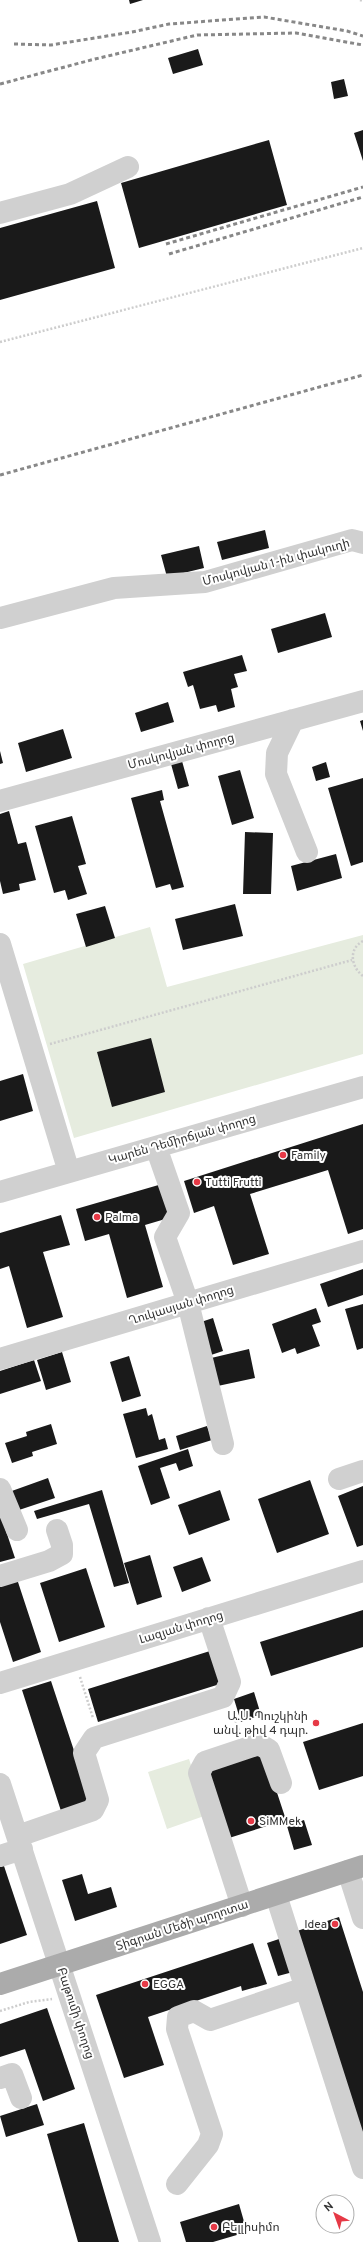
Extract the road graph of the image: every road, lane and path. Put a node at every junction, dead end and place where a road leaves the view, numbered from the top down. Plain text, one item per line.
1 (360, 0) edge
2 (363, 1) edge
3 (128, 167) dead end
4 (0, 213) edge
5 (363, 248) edge
6 (0, 342) edge
7 (363, 543) edge
8 (0, 618) edge
9 (363, 701) edge
10 (294, 720) junction
11 (0, 801) edge
12 (307, 852) dead end
13 (363, 941) edge
14 (0, 944) edge
15 (352, 960) junction
16 (363, 976) edge
17 (32, 1049) junction
18 (363, 1087) edge
19 (156, 1147) junction
20 (69, 1172) junction
21 (0, 1192) edge
22 (363, 1251) edge
23 (188, 1303) junction
24 (0, 1359) edge
25 (223, 1444) dead end
26 (363, 1471) edge
27 (339, 1480) dead end
28 (0, 1489) edge
29 (17, 1530) dead end
30 (57, 1530) dead end
31 (363, 1571) edge
32 (0, 1576) edge
33 (209, 1618) junction
34 (75, 1660) junction
35 (0, 1683) edge
36 (232, 1709) dead end
37 (99, 1737) junction
38 (244, 1749) junction
39 (281, 1782) dead end
40 (0, 1784) edge
41 (20, 1842) junction
42 (0, 1856) edge
43 (355, 1869) edge
44 (276, 1895) junction
45 (242, 1906) junction
46 (363, 1918) edge
47 (60, 1965) junction
48 (0, 1984) edge
49 (305, 1988) junction
50 (54, 2000) dead end
51 (0, 2011) edge
52 (0, 2078) edge
53 (20, 2098) dead end
54 (363, 2168) edge
55 (177, 2184) dead end
56 (150, 2242) edge

1 - 2 path
3 - 4 street
5 - 6 path
7 - 8 street, Մոսկովյան 1-ին փակուղի
9 - 10 street, Մոսկովյան փողոց
10 - 11 street, Մոսկովյան փողոց
10 - 12 street
13 - 15 path
14 - 17 street
15 - 16 path
15 - 17 path
17 - 20 street
18 - 19 street, Կարեն Դեմիրճյան փողոց
19 - 20 street, Կարեն Դեմիրճյան փողոց
19 - 23 street
20 - 21 street, Կարեն Դեմիրճյան փողոց
22 - 23 street, Ղուկասյան փողոց
23 - 24 street, Ղուկասյան փողոց
23 - 25 street
26 - 27 street
28 - 29 street
30 - 32 street
31 - 33 street, Լազյան փողոց
33 - 34 street, Լազյան փողոց
33 - 37 street
34 - 35 street, Լազյան փողոց
34 - 37 path
36 - 38 path
37 - 41 street
38 - 39 street
38 - 45 street
40 - 41 street, Բաթումի փողոց
41 - 42 street
41 - 47 street, Բաթումի փողոց
43 - 44 main road, Տիգրան Մեծի պողոտա
43 - 46 street
44 - 45 main road, Տիգրան Մեծի պողոտա
44 - 49 street
45 - 47 main road, Տիգրան Մեծի պողոտա
47 - 48 main road, Տիգրան Մեծի պողոտա
47 - 56 street, Բաթումի փողոց
49 - 54 street
49 - 55 street
50 - 51 path
52 - 53 street

